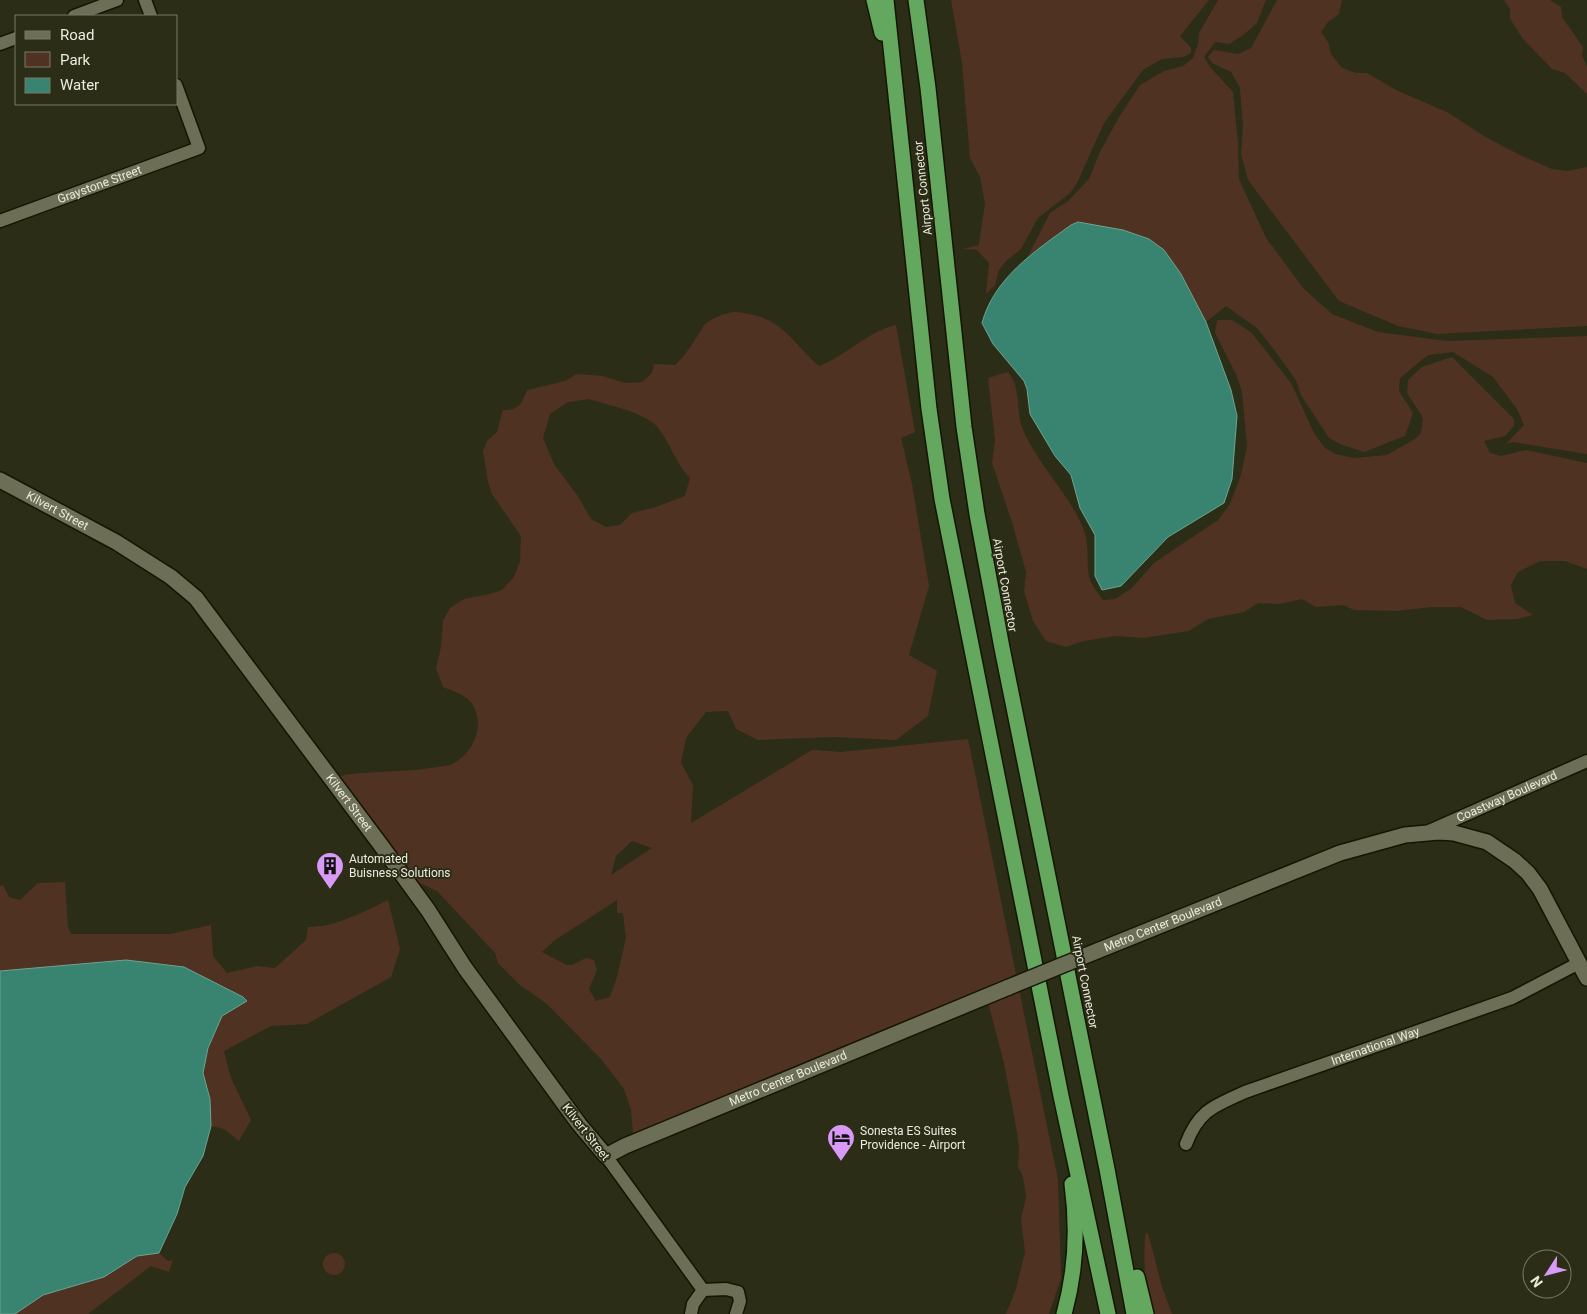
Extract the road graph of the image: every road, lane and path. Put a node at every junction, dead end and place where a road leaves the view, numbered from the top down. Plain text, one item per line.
1 (117, 0) edge
2 (145, 0) edge
3 (874, 0) edge
4 (886, 0) edge
5 (916, 0) edge
6 (77, 15) edge
7 (151, 15) edge
8 (15, 38) edge
9 (0, 44) edge
10 (178, 90) edge
11 (896, 94) junction
12 (0, 221) edge
13 (0, 480) edge
14 (1587, 761) edge
15 (1427, 832) junction
16 (1580, 963) junction
17 (1587, 978) edge
18 (1060, 1096) junction
19 (1186, 1144) dead end
20 (606, 1156) junction
21 (1107, 1169) junction
22 (702, 1290) junction
23 (691, 1314) edge
24 (736, 1314) edge
25 (1064, 1314) edge
26 (1108, 1314) edge
27 (1134, 1314) edge
28 (1146, 1314) edge

1 - 6 street
2 - 7 street
3 - 11 highway
4 - 11 highway, Airport Connector
5 - 21 highway, Airport Connector
8 - 9 street
10 - 12 street, Graystone Street
11 - 18 highway, Airport Connector
13 - 20 street, Kilvert Street
14 - 15 street, Coastway Boulevard
15 - 16 street, Metro Center Boulevard
15 - 20 street, Metro Center Boulevard, bridge
16 - 17 street, Metro Center Boulevard
16 - 19 street, International Way
18 - 25 highway
18 - 26 highway
20 - 22 street, Kilvert Street
21 - 27 highway
21 - 28 highway
22 - 23 street
22 - 24 street

